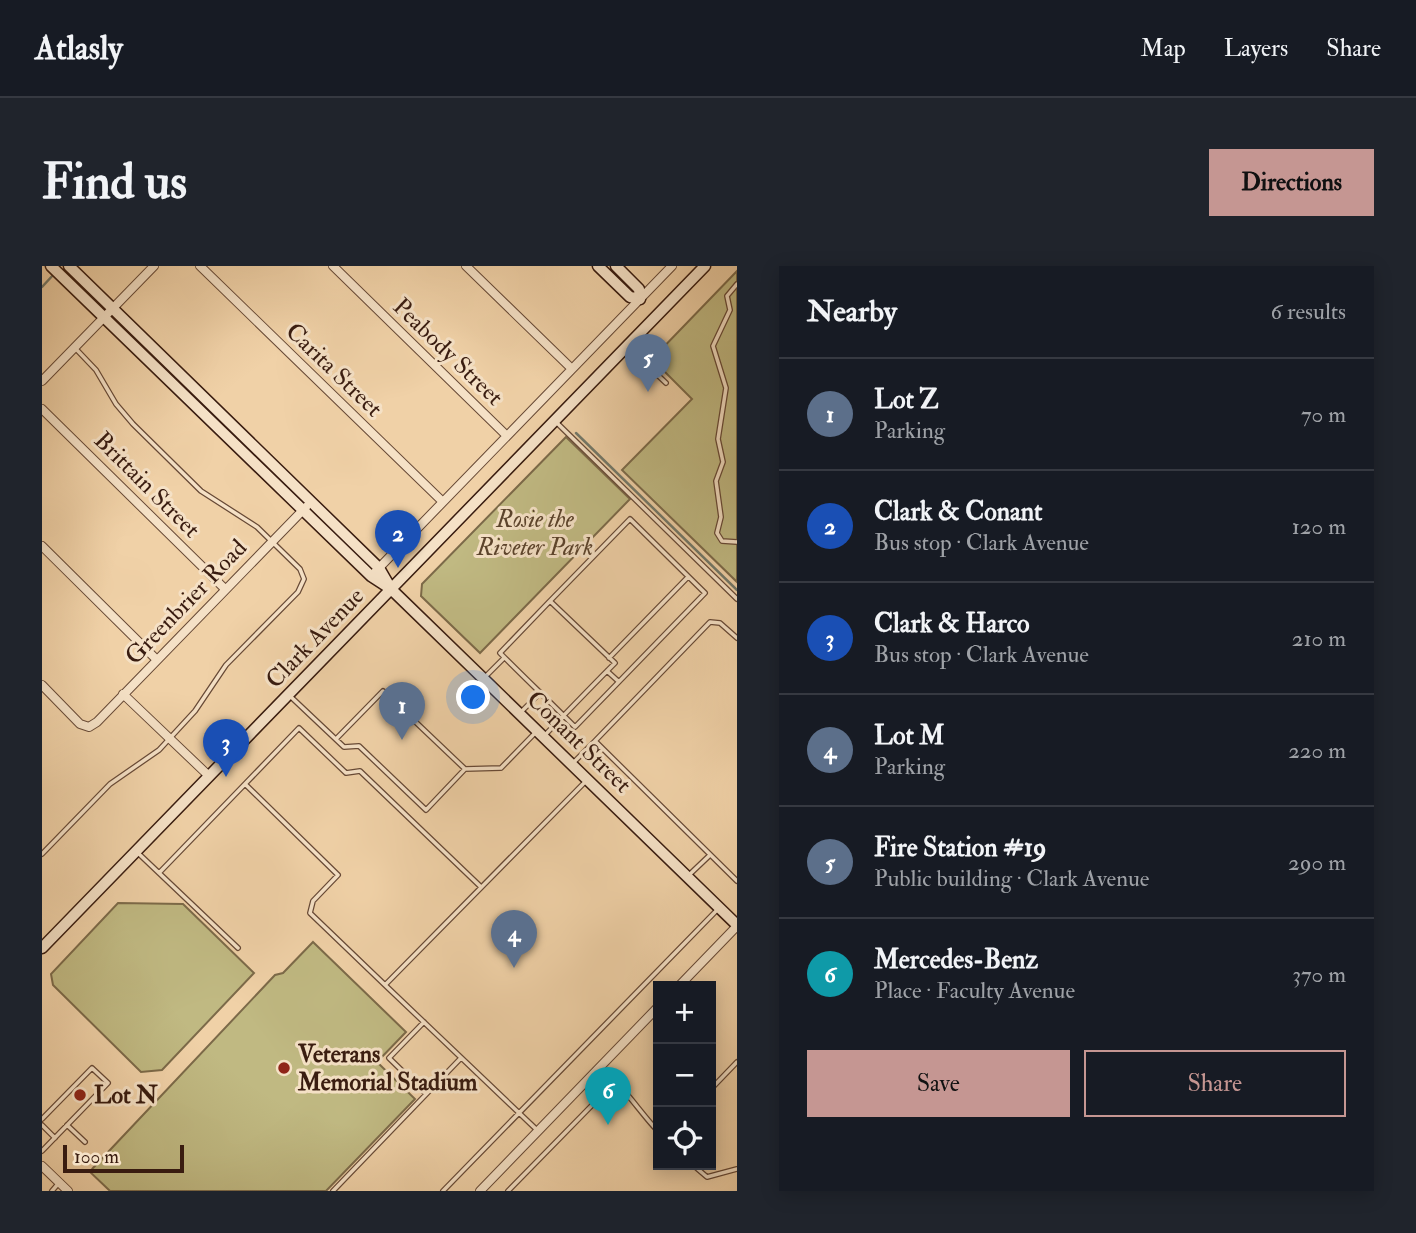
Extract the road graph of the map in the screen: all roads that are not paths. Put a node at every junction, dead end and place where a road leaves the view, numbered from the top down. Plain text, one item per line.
1 (51, 266) edge
2 (154, 266) edge
3 (200, 266) edge
4 (333, 266) edge
5 (466, 266) edge
6 (598, 266) edge
7 (616, 266) edge
8 (672, 266) edge
9 (705, 266) edge
10 (71, 268) edge
11 (737, 284) edge
12 (640, 299) junction
13 (113, 309) junction
14 (657, 316) junction
15 (104, 317) junction
16 (628, 346) junction
17 (74, 348) junction
18 (572, 369) junction
19 (42, 381) edge
20 (666, 383) dead end
21 (42, 409) edge
22 (555, 421) junction
23 (507, 436) junction
24 (443, 502) junction
25 (306, 507) junction
26 (272, 542) junction
27 (737, 542) edge
28 (42, 546) edge
29 (375, 572) junction
30 (688, 576) junction
31 (225, 589) junction
32 (391, 589) junction
33 (737, 599) edge
34 (550, 601) junction
35 (737, 638) edge
36 (504, 658) junction
37 (609, 658) junction
38 (157, 660) junction
39 (607, 671) junction
40 (484, 679) junction
41 (619, 682) junction
42 (42, 685) edge
43 (540, 693) junction
44 (289, 694) junction
45 (123, 695) junction
46 (520, 714) junction
47 (564, 715) junction
48 (540, 734) junction
49 (170, 739) junction
50 (335, 739) junction
51 (595, 741) junction
52 (572, 765) junction
53 (465, 769) junction
54 (209, 776) junction
55 (588, 780) junction
56 (245, 784) junction
57 (136, 851) junction
58 (42, 854) edge
59 (710, 855) junction
60 (159, 873) junction
61 (687, 877) junction
62 (737, 881) edge
63 (481, 887) junction
64 (719, 907) junction
65 (737, 925) edge
66 (42, 948) edge
67 (238, 948) dead end
68 (684, 981) edge
69 (385, 985) junction
70 (653, 1012) edge
71 (424, 1022) junction
72 (461, 1058) junction
73 (737, 1062) edge
74 (600, 1068) junction
75 (716, 1083) edge
76 (622, 1090) junction
77 (426, 1094) junction
78 (519, 1113) junction
79 (42, 1119) edge
80 (42, 1125) edge
81 (67, 1125) junction
82 (653, 1125) edge
83 (538, 1131) junction
84 (55, 1138) junction
85 (85, 1142) dead end
86 (42, 1151) edge
87 (42, 1166) edge
88 (737, 1169) edge
89 (699, 1170) edge
90 (60, 1183) junction
91 (52, 1191) edge
92 (68, 1191) edge
93 (333, 1191) edge
94 (443, 1191) edge
95 (480, 1191) edge
96 (508, 1191) edge

1 - 15 street, Conant Street
2 - 13 street
3 - 24 street, Carita Street
4 - 23 street, Peabody Street
5 - 18 street
6 - 12 street
7 - 12 street
8 - 12 street, Clark Avenue
9 - 14 street, Clark Avenue
10 - 13 street, Conant Street
11 - 27 lane
12 - 14 street
12 - 18 street, Clark Avenue
13 - 15 street
13 - 25 street, Conant Street
14 - 16 street, Clark Avenue
15 - 17 street
15 - 25 street, Conant Street
16 - 20 lane
16 - 22 street, Clark Avenue
17 - 19 street
17 - 26 lane
18 - 23 street, Clark Avenue
21 - 31 street, Brittain Street
22 - 32 street, Clark Avenue
22 - 33 lane
23 - 24 street, Clark Avenue
24 - 29 street, Clark Avenue
25 - 26 street, Greenbrier Road
25 - 29 street, Conant Street
26 - 31 street, Greenbrier Road
26 - 49 lane
28 - 38 street
29 - 32 street, Conant Street
30 - 34 lane
30 - 37 lane
30 - 41 lane
31 - 38 street, Greenbrier Road
32 - 40 street, Conant Street
32 - 44 street, Clark Avenue
34 - 36 lane
34 - 37 lane
35 - 51 lane
36 - 40 lane
36 - 43 lane
37 - 39 lane
38 - 45 street, Greenbrier Road
39 - 41 lane
39 - 47 lane
40 - 46 street, Conant Street
41 - 47 lane
42 - 45 street, Greenbrier Road
43 - 46 lane
43 - 47 lane
44 - 50 lane
44 - 54 street, Clark Avenue
45 - 49 street
46 - 48 street, Conant Street
47 - 48 lane
48 - 52 street, Conant Street
48 - 53 lane
49 - 54 street
49 - 58 lane
50 - 53 lane
50 - 53 lane
51 - 52 lane
51 - 59 lane
52 - 55 street, Conant Street
54 - 57 street, Clark Avenue
55 - 61 street, Conant Street
55 - 63 lane
56 - 60 lane
56 - 63 lane
56 - 69 lane
57 - 60 lane
57 - 66 street, Clark Avenue
59 - 61 lane
59 - 62 lane
60 - 67 lane
61 - 64 street, Conant Street
63 - 69 lane
64 - 65 street, Conant Street
64 - 78 lane
65 - 68 street
69 - 71 lane
70 - 74 street
71 - 72 lane
71 - 77 lane
72 - 77 lane
72 - 78 lane
73 - 75 lane
74 - 76 lane
74 - 83 street
76 - 82 lane
76 - 96 lane
77 - 93 lane
78 - 83 lane
78 - 94 lane
79 - 81 lane
80 - 84 lane
81 - 84 lane
81 - 85 lane
83 - 95 street
84 - 86 lane
87 - 90 street
88 - 89 lane
90 - 91 lane
90 - 92 street

